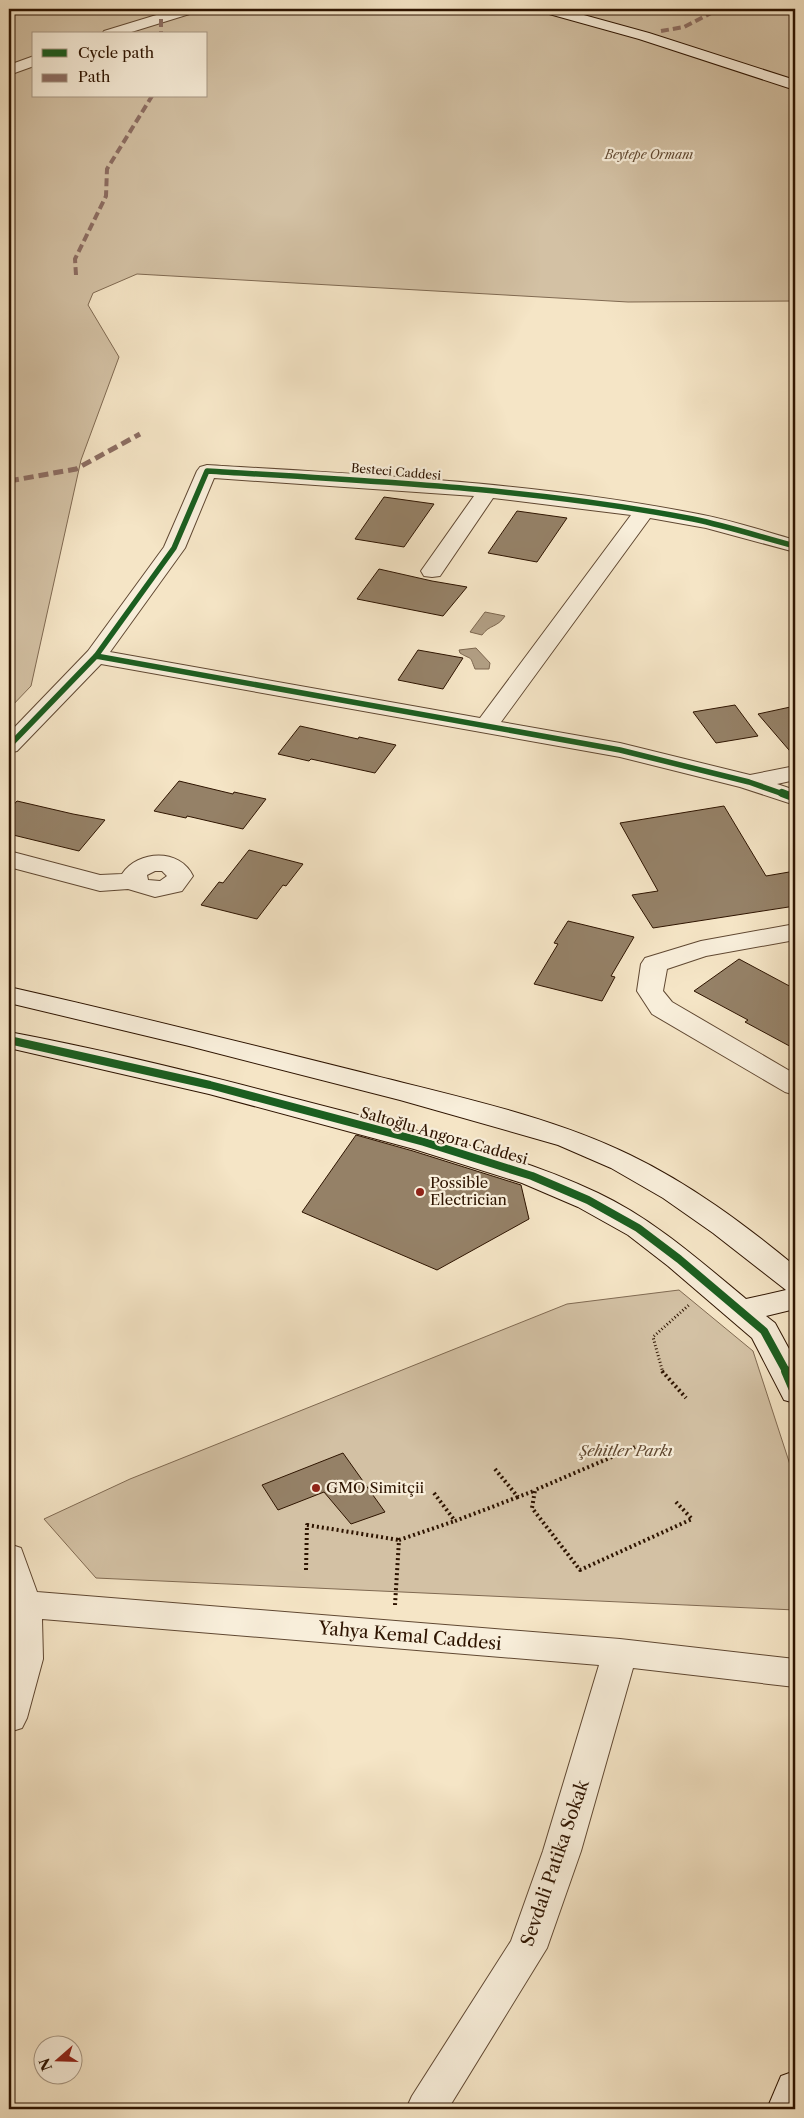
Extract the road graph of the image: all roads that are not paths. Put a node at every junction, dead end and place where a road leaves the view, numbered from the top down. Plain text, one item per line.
1 (191, 9) edge
2 (548, 9) edge
3 (577, 9) edge
4 (115, 32) edge
5 (32, 62) edge
6 (9, 70) edge
7 (795, 73) edge
8 (795, 85) edge
9 (487, 492) junction
10 (644, 512) junction
11 (795, 546) edge
12 (432, 571) dead end
13 (96, 656) junction
14 (486, 726) junction
15 (9, 746) edge
16 (795, 773) edge
17 (749, 782) junction
18 (795, 798) edge
19 (9, 859) edge
20 (134, 881) dead end
21 (795, 932) edge
22 (9, 996) edge
23 (9, 1040) edge
24 (795, 1086) edge
25 (795, 1282) edge
26 (795, 1298) edge
27 (743, 1311) junction
28 (786, 1349) edge
29 (795, 1392) edge
30 (9, 1557) edge
31 (24, 1604) junction
32 (620, 1653) junction
33 (795, 1673) edge
34 (9, 1718) edge
35 (795, 2089) edge
36 (426, 2109) edge
37 (787, 2109) edge

1 - 4 street
2 - 8 street
3 - 7 street
5 - 6 street
9 - 10 street, Besteci Caddesi
9 - 12 street
9 - 13 street, Besteci Caddesi
10 - 11 street, Besteci Caddesi
10 - 14 street
13 - 14 street
13 - 15 street
14 - 17 street
16 - 17 street
17 - 18 street
19 - 20 street
21 - 24 street
22 - 25 street, Saltoğlu Angora Caddesi
23 - 27 street, Saltoğlu Angora Caddesi
26 - 27 street
27 - 28 street, Saltoğlu Angora Caddesi
28 - 29 street, Saltoğlu Angora Caddesi
30 - 31 street
31 - 32 street, Yahya Kemal Caddesi
31 - 34 street
32 - 33 street, Yahya Kemal Caddesi
32 - 36 street, Sevdali Patika Sokak
35 - 37 street

